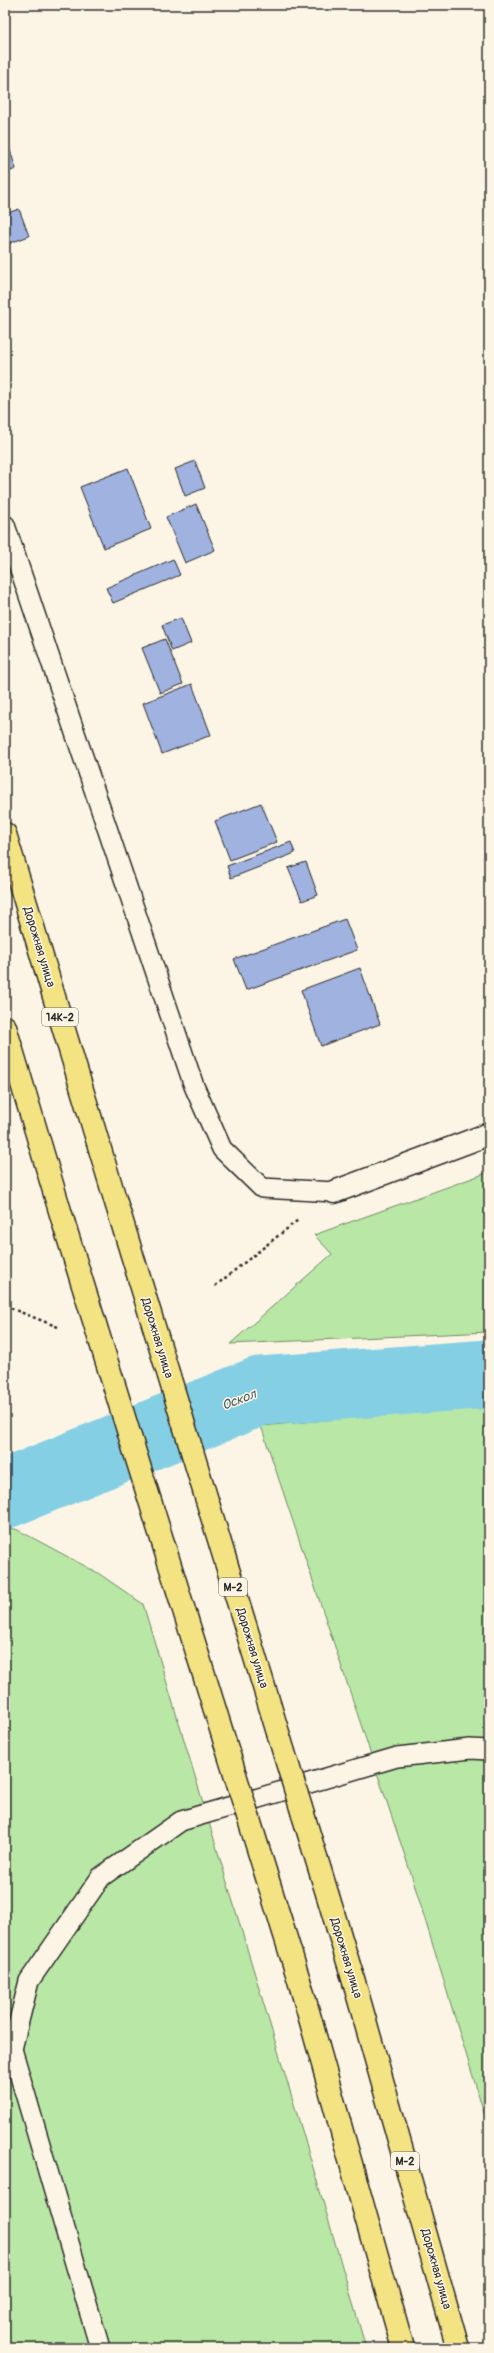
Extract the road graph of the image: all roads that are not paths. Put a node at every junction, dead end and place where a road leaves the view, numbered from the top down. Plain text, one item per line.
1 (5, 525) edge
2 (5, 834) edge
3 (5, 1027) edge
4 (489, 1134) edge
5 (334, 1192) joint
6 (115, 1199) joint
7 (489, 1750) edge
8 (8, 2051) edge
9 (100, 2348) edge
10 (403, 2348) edge
11 (458, 2348) edge

1 - 5 lane
2 - 6 main road, Дорожная улица / 14К-2
3 - 10 main road, bridge
4 - 5 street
6 - 11 main road, Дорожная улица / М-2, bridge
7 - 8 lane
8 - 9 lane

